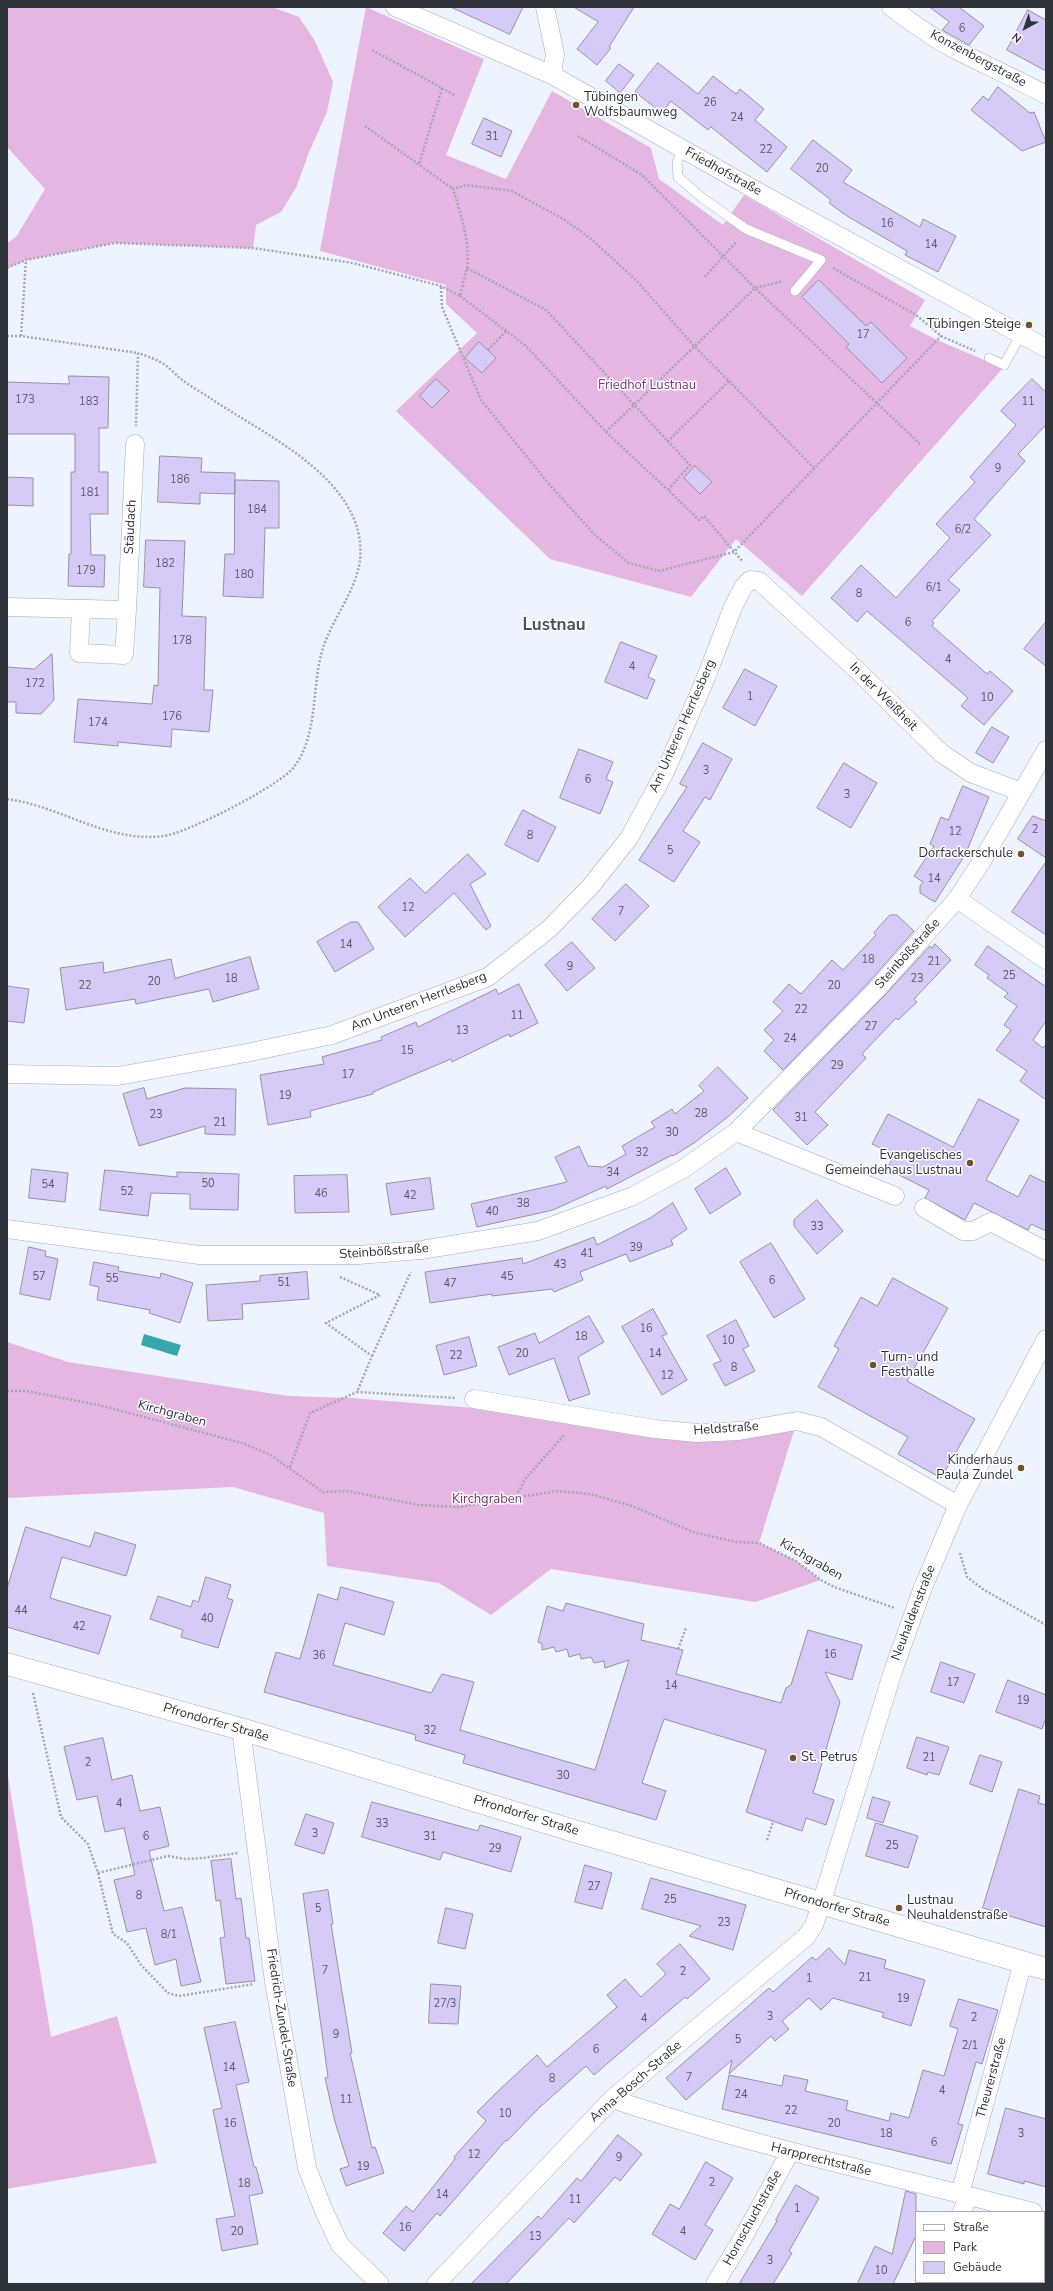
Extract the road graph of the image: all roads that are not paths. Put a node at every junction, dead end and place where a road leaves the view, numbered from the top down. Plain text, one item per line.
1 (395, 7) edge
2 (546, 7) edge
3 (891, 7) edge
4 (552, 75) junction
5 (1046, 95) edge
6 (682, 148) junction
7 (796, 291) dead end
8 (1021, 334) junction
9 (1046, 348) edge
10 (989, 358) dead end
11 (135, 444) road end
12 (759, 581) joint
13 (7, 607) edge
14 (81, 609) junction
15 (127, 610) junction
16 (1046, 750) edge
17 (1021, 792) junction
18 (957, 899) junction
19 (1046, 960) edge
20 (7, 1074) edge
21 (736, 1132) junction
22 (895, 1196) dead end
23 (924, 1208) dead end
24 (7, 1229) edge
25 (1046, 1251) edge
26 (1046, 1339) edge
27 (474, 1399) road end
28 (958, 1505) junction
29 (7, 1664) edge
30 (241, 1729) junction
31 (822, 1904) junction
32 (1023, 1962) junction
33 (1046, 1969) edge
34 (612, 2099) junction
35 (790, 2152) junction
36 (964, 2200) edge
37 (1027, 2211) edge
38 (380, 2284) edge
39 (436, 2284) edge
40 (715, 2284) edge

1 - 4 street, Friedhofstraße
2 - 4 street
3 - 5 street, Konzenbergstraße
4 - 6 street, Friedhofstraße
6 - 7 lane
6 - 8 street, Friedhofstraße
8 - 9 street, Friedhofstraße
8 - 10 lane
11 - 15 street, Stäudach
12 - 17 street, In der Weißheit
12 - 20 street, Am Unteren Herrlesberg
13 - 14 street
14 - 15 street
14 - 15 street, Stäudach
16 - 17 street, Steinbößstraße
17 - 18 street, Steinbößstraße
18 - 19 street
18 - 21 street, Steinbößstraße
21 - 22 street
21 - 24 street, Steinbößstraße
23 - 25 street
26 - 28 street, Neuhaldenstraße
27 - 28 street, Heldstraße
28 - 31 street, Neuhaldenstraße
29 - 30 street, Pfrondorfer Straße
30 - 31 street, Pfrondorfer Straße
30 - 38 street, Friedrich-Zundel-Straße
31 - 32 street, Pfrondorfer Straße
31 - 34 street, Anna-Bosch-Straße
32 - 33 street, Pfrondorfer Straße
32 - 36 street, Theurerstraße
34 - 35 street, Harpprechtstraße
34 - 39 street, Anna-Bosch-Straße
35 - 36 street, Harpprechtstraße
35 - 40 street, Hornschuchstraße
36 - 37 street, Harpprechtstraße

